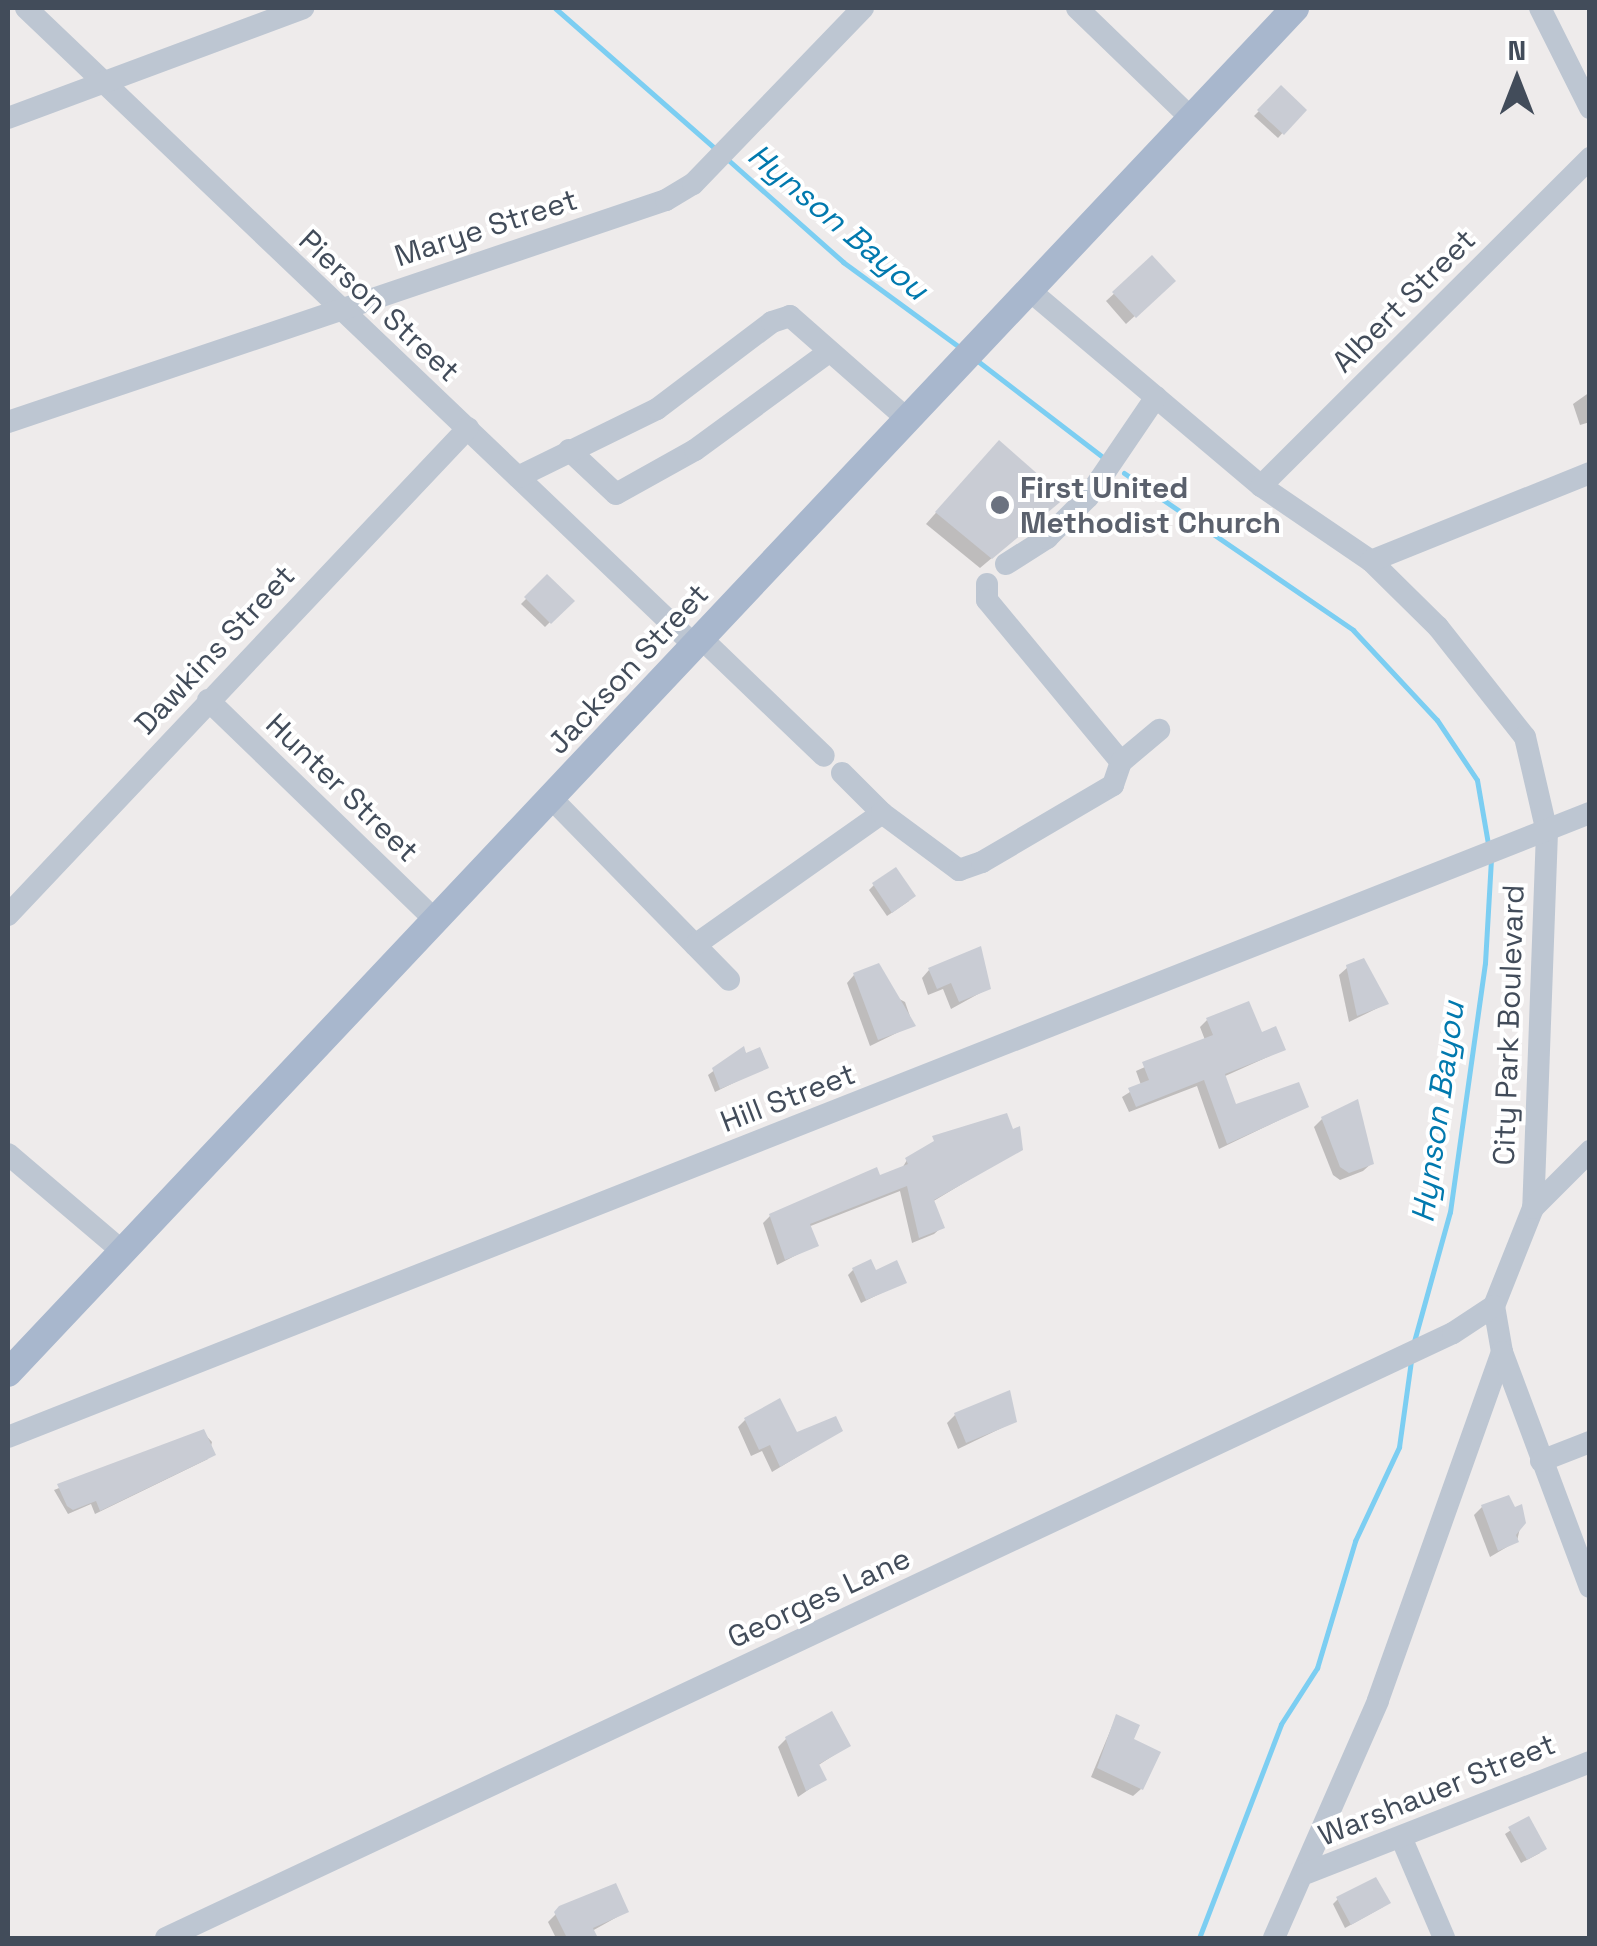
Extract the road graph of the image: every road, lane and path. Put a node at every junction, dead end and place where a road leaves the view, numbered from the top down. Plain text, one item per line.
1 (26, 8) edge
2 (304, 8) edge
3 (863, 8) edge
4 (1077, 8) edge
5 (1295, 8) edge
6 (1540, 8) edge
7 (1584, 78) edge
8 (103, 87) junction
9 (1590, 108) edge
10 (8, 118) edge
11 (1192, 118) junction
12 (1590, 158) edge
13 (1029, 290) junction
14 (337, 309) junction
15 (828, 352) junction
16 (1156, 397) junction
17 (906, 418) junction
18 (8, 422) edge
19 (468, 428) junction
20 (570, 450) junction
21 (1590, 473) edge
22 (518, 477) junction
23 (1261, 486) junction
24 (1371, 562) junction
25 (1006, 564) dead end
26 (987, 584) dead end
27 (698, 642) junction
28 (208, 700) junction
29 (1159, 730) dead end
30 (1120, 762) junction
31 (552, 799) junction
32 (882, 814) junction
33 (1590, 814) edge
34 (1547, 832) junction
35 (8, 915) edge
36 (435, 920) junction
37 (695, 945) junction
38 (729, 980) dead end
39 (1590, 1152) edge
40 (8, 1154) edge
41 (1532, 1208) junction
42 (122, 1252) junction
43 (1494, 1306) junction
44 (1502, 1352) junction
45 (8, 1373) edge
46 (8, 1437) edge
47 (1590, 1442) edge
48 (1541, 1461) junction
49 (1590, 1587) edge
50 (1590, 1762) edge
51 (1400, 1836) junction
52 (1307, 1874) junction
53 (166, 1938) edge
54 (1274, 1938) edge
55 (1444, 1938) edge

1 - 8 street, Pierson Street
2 - 8 street
3 - 14 street, Marye Street
4 - 11 street
5 - 11 main road, Jackson Street
6 - 7 street
7 - 9 street
8 - 10 street
8 - 14 street, Pierson Street
11 - 13 main road, Jackson Street
12 - 23 street, Albert Street
13 - 16 street, City Park Boulevard
13 - 17 main road, Jackson Street
14 - 18 street, Marye Street
14 - 19 street, Pierson Street
15 - 17 street
15 - 20 street
15 - 20 street
16 - 23 street, City Park Boulevard
16 - 25 street
17 - 27 main road, Jackson Street
19 - 22 street, Pierson Street
19 - 28 street, Dawkins Street
20 - 22 street
21 - 24 street
22 - 27 street, Pierson Street
23 - 24 street, City Park Boulevard
24 - 34 street, City Park Boulevard
26 - 30 street
27 - 31 main road, Jackson Street
27 - 32 street, Pierson Street
28 - 35 street, Dawkins Street
28 - 36 street, Hunter Street
29 - 30 street
30 - 32 street, Pierson Street
31 - 36 main road, Jackson Street
31 - 37 street
32 - 37 street
33 - 34 street, Hill Street
34 - 41 street, City Park Boulevard
34 - 46 street, Hill Street
36 - 42 main road, Jackson Street
37 - 38 street
39 - 41 street
40 - 42 street
41 - 43 street, City Park Boulevard
42 - 45 main road, Jackson Street
43 - 44 street
43 - 53 street, Georges Lane
44 - 48 street
44 - 52 street
47 - 48 street
48 - 49 street
50 - 51 street, Warshauer Street
51 - 52 street, Warshauer Street
51 - 55 street
52 - 54 street

